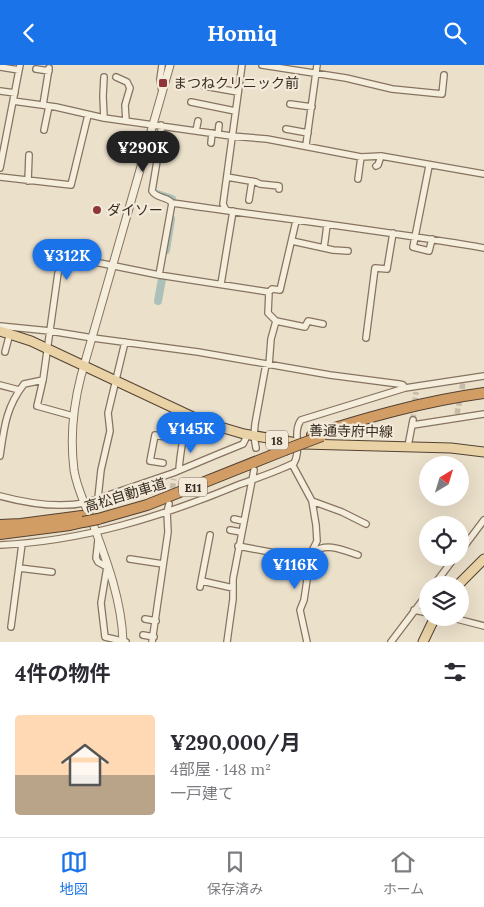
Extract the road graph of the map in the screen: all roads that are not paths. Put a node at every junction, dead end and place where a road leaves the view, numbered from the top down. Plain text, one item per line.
1 (162, 65) edge
2 (170, 65) edge
3 (242, 65) edge
4 (262, 65) edge
5 (318, 65) edge
6 (0, 67) edge
7 (20, 67) edge
8 (36, 69) dead end
9 (317, 74) junction
10 (444, 75) dead end
11 (104, 77) dead end
12 (116, 77) dead end
13 (204, 86) dead end
14 (0, 91) edge
15 (238, 91) junction
16 (15, 93) junction
17 (162, 94) junction
18 (13, 101) junction
19 (191, 102) dead end
20 (290, 104) dead end
21 (46, 106) junction
22 (312, 107) junction
23 (235, 111) junction
24 (88, 115) junction
25 (104, 118) junction
26 (126, 121) junction
27 (198, 121) dead end
28 (157, 125) junction
29 (219, 125) dead end
30 (286, 129) dead end
31 (44, 130) dead end
32 (196, 131) junction
33 (308, 133) junction
34 (215, 134) junction
35 (231, 136) junction
36 (210, 143) dead end
37 (306, 145) junction
38 (29, 155) dead end
39 (361, 157) junction
40 (381, 157) junction
41 (376, 166) dead end
42 (429, 166) junction
43 (0, 168) edge
44 (484, 174) edge
45 (0, 177) edge
46 (227, 177) junction
47 (358, 179) dead end
48 (28, 181) junction
49 (252, 181) junction
50 (279, 189) dead end
51 (249, 200) dead end
52 (172, 203) junction
53 (226, 211) junction
54 (233, 211) junction
55 (296, 221) junction
56 (326, 225) junction
57 (393, 233) junction
58 (415, 236) junction
59 (432, 239) junction
60 (292, 241) junction
61 (324, 248) junction
62 (484, 248) edge
63 (348, 251) dead end
64 (113, 267) junction
65 (159, 275) junction
66 (221, 284) junction
67 (268, 292) junction
68 (276, 321) junction
69 (323, 325) dead end
70 (0, 326) edge
71 (0, 331) edge
72 (50, 331) junction
73 (10, 333) junction
74 (93, 338) junction
75 (366, 338) dead end
76 (125, 343) junction
77 (48, 348) junction
78 (6, 352) dead end
79 (85, 365) junction
80 (267, 365) junction
81 (484, 376) edge
82 (43, 380) junction
83 (115, 380) junction
84 (0, 385) edge
85 (405, 388) junction
86 (19, 390) junction
87 (484, 393) edge
88 (484, 400) edge
89 (186, 413) junction
90 (484, 414) edge
91 (73, 416) junction
92 (251, 435) junction
93 (182, 440) junction
94 (297, 443) junction
95 (408, 446) junction
96 (256, 448) dead end
97 (281, 449) junction
98 (484, 452) edge
99 (0, 456) edge
100 (163, 463) dead end
101 (292, 464) junction
102 (254, 470) dead end
103 (175, 474) junction
104 (254, 480) junction
105 (0, 496) edge
106 (98, 498) junction
107 (312, 501) junction
108 (85, 503) junction
109 (169, 504) tunnel mouth
110 (167, 512) junction
111 (83, 519) junction
112 (234, 519) dead end
113 (484, 520) edge
114 (243, 521) junction
115 (366, 524) dead end
116 (0, 525) edge
117 (230, 530) dead end
118 (96, 532) junction
119 (241, 532) junction
120 (0, 534) edge
121 (210, 535) dead end
122 (469, 539) edge
123 (22, 544) junction
124 (0, 545) edge
125 (238, 546) junction
126 (311, 553) junction
127 (358, 555) dead end
128 (130, 559) dead end
129 (484, 559) edge
130 (163, 564) junction
131 (266, 565) dead end
132 (107, 567) junction
133 (19, 568) junction
134 (52, 572) dead end
135 (467, 576) edge
136 (233, 588) junction
137 (419, 604) edge
138 (414, 610) junction
139 (419, 611) edge
140 (145, 619) dead end
141 (156, 621) junction
142 (469, 622) edge
143 (431, 626) edge
144 (484, 626) edge
145 (11, 627) dead end
146 (143, 635) dead end
147 (153, 640) edge
148 (124, 642) edge
149 (227, 642) edge
150 (307, 642) edge
151 (391, 642) edge
152 (423, 642) edge

1 - 17 street
2 - 17 street
3 - 15 street
4 - 9 street
5 - 9 street
6 - 7 street
7 - 16 street
8 - 21 street
9 - 10 street
9 - 22 street
11 - 25 street
12 - 26 street
13 - 15 street
14 - 16 street
15 - 23 street
16 - 18 street
17 - 28 street
18 - 21 street
18 - 43 street
19 - 23 street
20 - 22 street
21 - 24 street
21 - 31 street
22 - 33 street
23 - 35 street
24 - 25 street
24 - 48 street
25 - 26 street
26 - 28 street
27 - 32 street
28 - 32 street
28 - 52 street
28 - 64 street
29 - 34 street
30 - 33 street
32 - 34 street
33 - 37 street
34 - 35 street
34 - 36 street
35 - 37 street
35 - 46 street
37 - 39 street
38 - 48 street
39 - 40 street
39 - 47 street
40 - 41 street
40 - 42 street
42 - 44 street
42 - 58 street
45 - 48 street
46 - 49 street
46 - 53 street
49 - 50 street
49 - 51 street
52 - 53 street
52 - 65 street
53 - 54 street
54 - 55 street
54 - 66 street
55 - 56 street
55 - 60 street
56 - 57 street
56 - 61 street
57 - 58 street
57 - 75 street
58 - 59 street
58 - 59 street
59 - 62 street
60 - 61 street
60 - 67 street
61 - 63 street
64 - 65 street
64 - 72 street
64 - 74 street
65 - 66 street
66 - 67 street
67 - 68 street
68 - 69 street
68 - 80 street
70 - 72 street
71 - 73 main road, 善通寺府中線 / 18
72 - 74 street
72 - 77 street
73 - 77 main road, 善通寺府中線 / 18
73 - 78 street
74 - 76 street
74 - 79 street
76 - 80 street
76 - 83 street
77 - 79 main road, 善通寺府中線 / 18
77 - 82 street
79 - 83 main road, 善通寺府中線 / 18
79 - 91 street
80 - 85 street
80 - 92 street
81 - 85 street
82 - 86 street
82 - 91 street
83 - 89 main road, 善通寺府中線 / 18
83 - 106 street
84 - 86 street
85 - 94 street
86 - 99 street
87 - 97 highway, 高松自動車道 / E11
88 - 97 highway, 高松自動車道 / E11, bridge
89 - 92 main road, 善通寺府中線 / 18
89 - 93 street
90 - 95 street
91 - 108 street
92 - 94 main road, 善通寺府中線 / 18
92 - 96 street
92 - 103 street
93 - 100 street
93 - 103 street
94 - 95 main road, 善通寺府中線 / 18
94 - 101 street
95 - 98 main road, 善通寺府中線 / 18
97 - 111 highway, 高松自動車道 / E11
101 - 104 street
101 - 107 street
102 - 104 street
103 - 106 street
104 - 110 street
104 - 114 street
105 - 108 street
106 - 108 street
107 - 115 street
107 - 126 street
108 - 118 street
109 - 110 street
110 - 118 street
110 - 130 street
111 - 116 highway, 高松自動車道 / E11
111 - 120 highway, 高松自動車道 / E11
112 - 114 street
113 - 122 street
114 - 119 street
117 - 119 street
118 - 123 street
118 - 132 street
119 - 125 street
121 - 136 street
123 - 124 street
123 - 133 street
125 - 131 street
125 - 136 street
126 - 127 street
126 - 150 street
128 - 130 street
129 - 135 main road
130 - 141 street
132 - 148 street
132 - 148 street
133 - 134 street
133 - 145 street
136 - 149 street
137 - 138 street
138 - 139 street
138 - 151 street
140 - 141 street
141 - 147 street
142 - 144 street
143 - 152 main road
146 - 147 street

